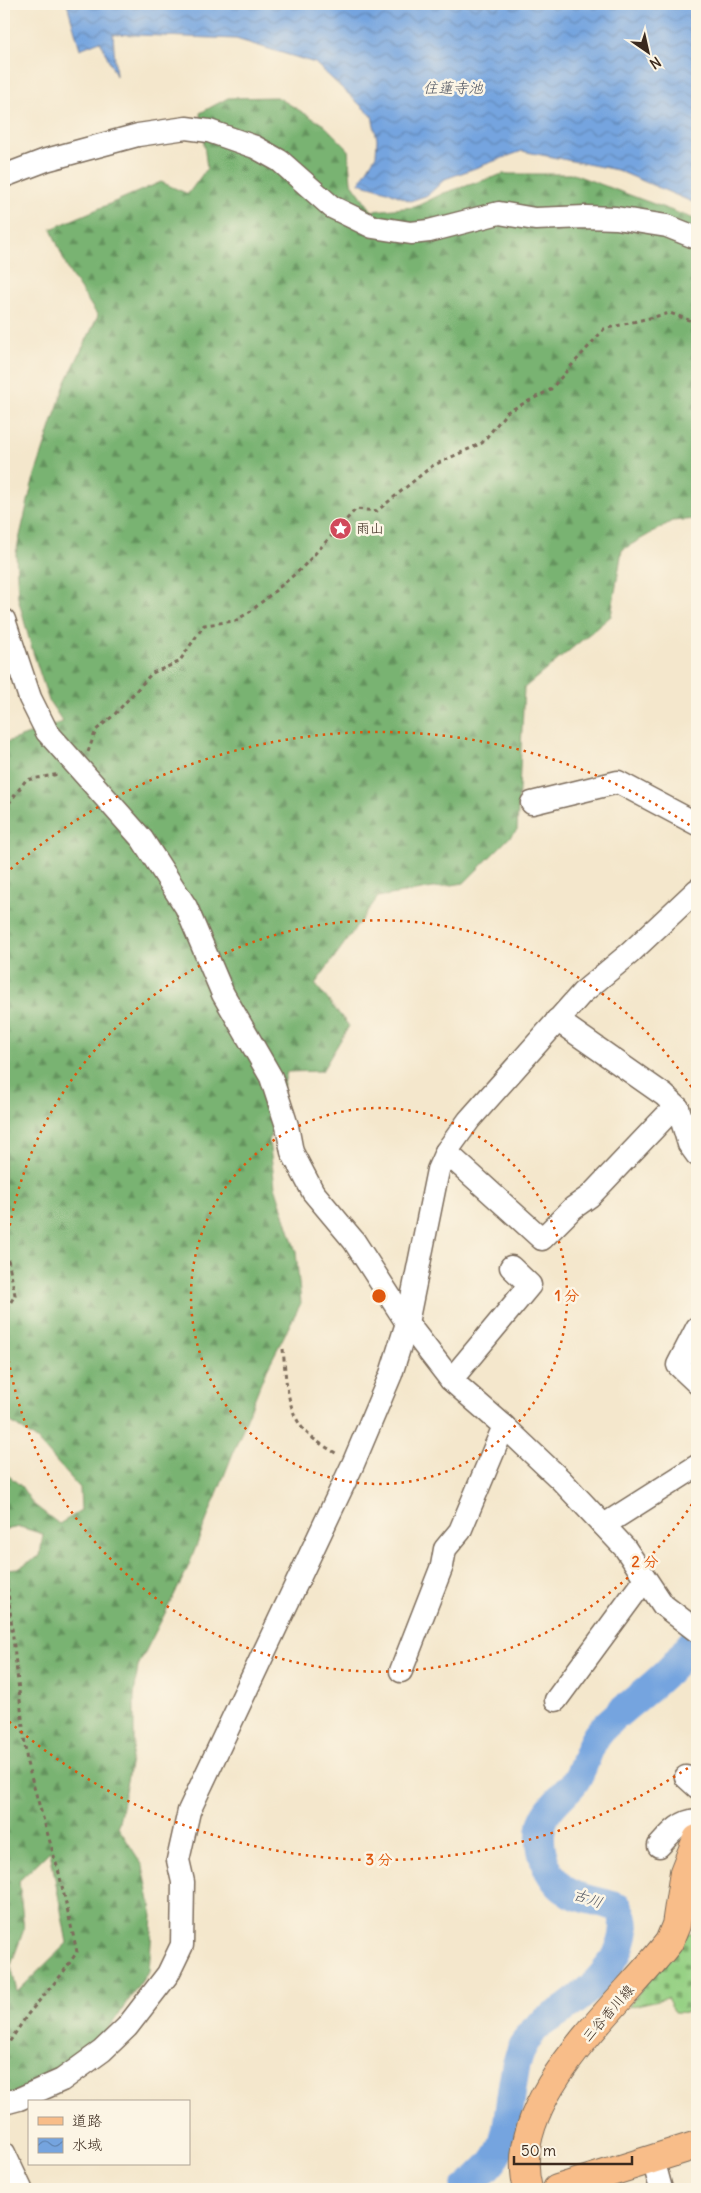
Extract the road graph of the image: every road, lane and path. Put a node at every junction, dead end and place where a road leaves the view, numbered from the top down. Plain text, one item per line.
1 (4, 176) edge
2 (697, 238) edge
3 (697, 323) edge
4 (4, 620) edge
5 (81, 771) junction
6 (532, 803) dead end
7 (4, 810) edge
8 (697, 824) edge
9 (697, 890) edge
10 (557, 1020) junction
11 (678, 1108) junction
12 (446, 1152) junction
13 (697, 1154) edge
14 (4, 1253) edge
15 (511, 1267) dead end
16 (4, 1313) edge
17 (407, 1323) junction
18 (697, 1328) edge
19 (283, 1349) dead end
20 (451, 1380) junction
21 (697, 1383) edge
22 (504, 1426) junction
23 (353, 1464) junction
24 (697, 1466) edge
25 (604, 1525) junction
26 (4, 1556) edge
27 (645, 1579) junction
28 (697, 1631) edge
29 (401, 1671) dead end
30 (556, 1700) dead end
31 (697, 1820) edge
32 (697, 1839) edge
33 (659, 1846) dead end
34 (4, 2050) edge
35 (4, 2103) edge
36 (697, 2145) edge
37 (4, 2153) edge
38 (652, 2159) junction
39 (21, 2189) edge
40 (528, 2189) edge
41 (557, 2189) edge
42 (661, 2189) edge

1 - 2 street
3 - 5 path
4 - 5 street
5 - 7 path
5 - 17 street
6 - 8 street
9 - 10 street
10 - 11 street
10 - 12 street
11 - 12 street
11 - 13 street
12 - 17 street
14 - 16 path
15 - 20 street
17 - 20 street
17 - 23 street
18 - 21 street
19 - 23 path
20 - 22 street
22 - 25 street
22 - 29 street
23 - 35 street
24 - 25 street
25 - 27 street
26 - 34 path
27 - 28 street
27 - 30 street
31 - 33 street
32 - 40 main road, 三谷香川線
36 - 38 main road
37 - 39 street
38 - 41 main road
38 - 42 street

